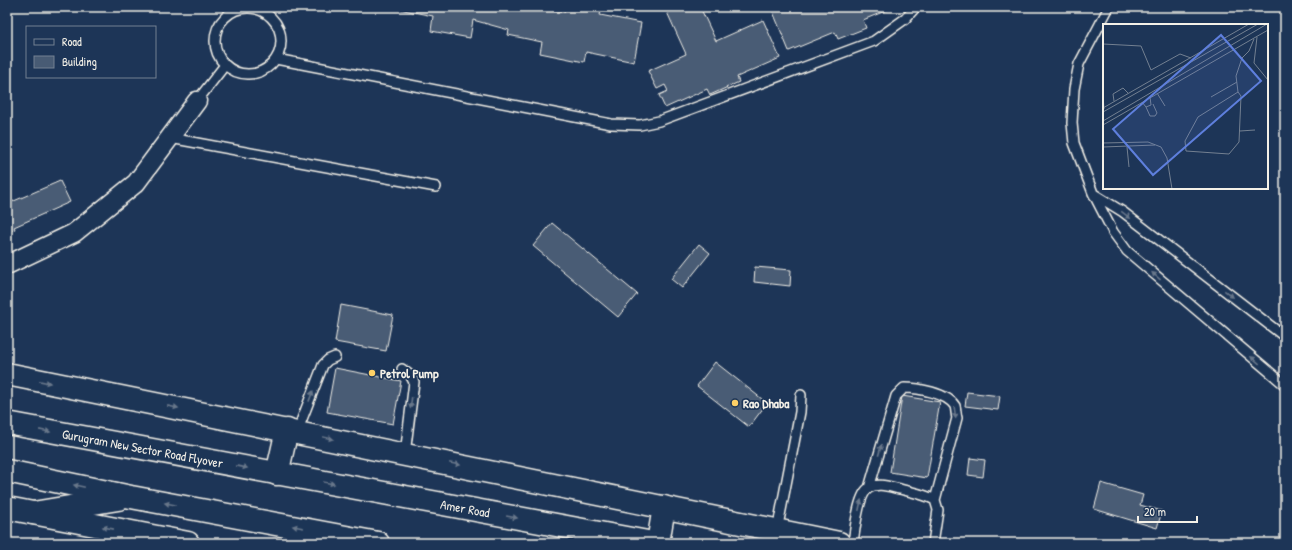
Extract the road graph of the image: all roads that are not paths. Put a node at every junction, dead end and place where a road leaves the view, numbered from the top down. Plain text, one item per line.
1 (253, 7) edge
2 (916, 7) edge
3 (1109, 7) edge
4 (276, 59) junction
5 (225, 65) junction
6 (197, 101) joint
7 (170, 138) junction
8 (436, 187) dead end
9 (1093, 193) junction
10 (7, 265) edge
11 (1285, 337) edge
12 (335, 357) dead end
13 (402, 369) dead end
14 (7, 374) edge
15 (1285, 385) edge
16 (801, 395) dead end
17 (7, 423) edge
18 (292, 431) junction
19 (405, 454) junction
20 (7, 471) edge
21 (277, 474) junction
22 (869, 488) junction
23 (131, 497) junction
24 (935, 500) junction
25 (664, 507) junction
26 (7, 508) edge
27 (33, 513) junction
28 (777, 531) junction
29 (188, 543) edge
30 (378, 543) edge
31 (653, 543) edge
32 (658, 543) edge
33 (839, 543) edge
34 (853, 543) edge
35 (933, 543) edge

1 - 4 lane
1 - 5 lane
2 - 4 lane
3 - 9 lane
4 - 5 lane
5 - 6 lane
6 - 7 street
7 - 8 lane
7 - 10 street
9 -> 11 lane
15 -> 9 lane
18 -> 12 lane
13 -> 19 lane
14 -> 18 main road
16 - 28 lane
17 -> 21 main road, Gurugram New Sector Road Flyover
18 -> 19 main road
18 - 21 main road
19 -> 25 main road
23 -> 20 main road
21 -> 31 main road, Amer Road
22 - 24 lane
22 -> 24 lane
34 -> 22 lane
23 - 27 main road
30 -> 23 main road
24 - 35 lane
25 - 28 main road
25 - 32 main road
26 - 27 main road
29 -> 27 main road
28 - 33 main road

